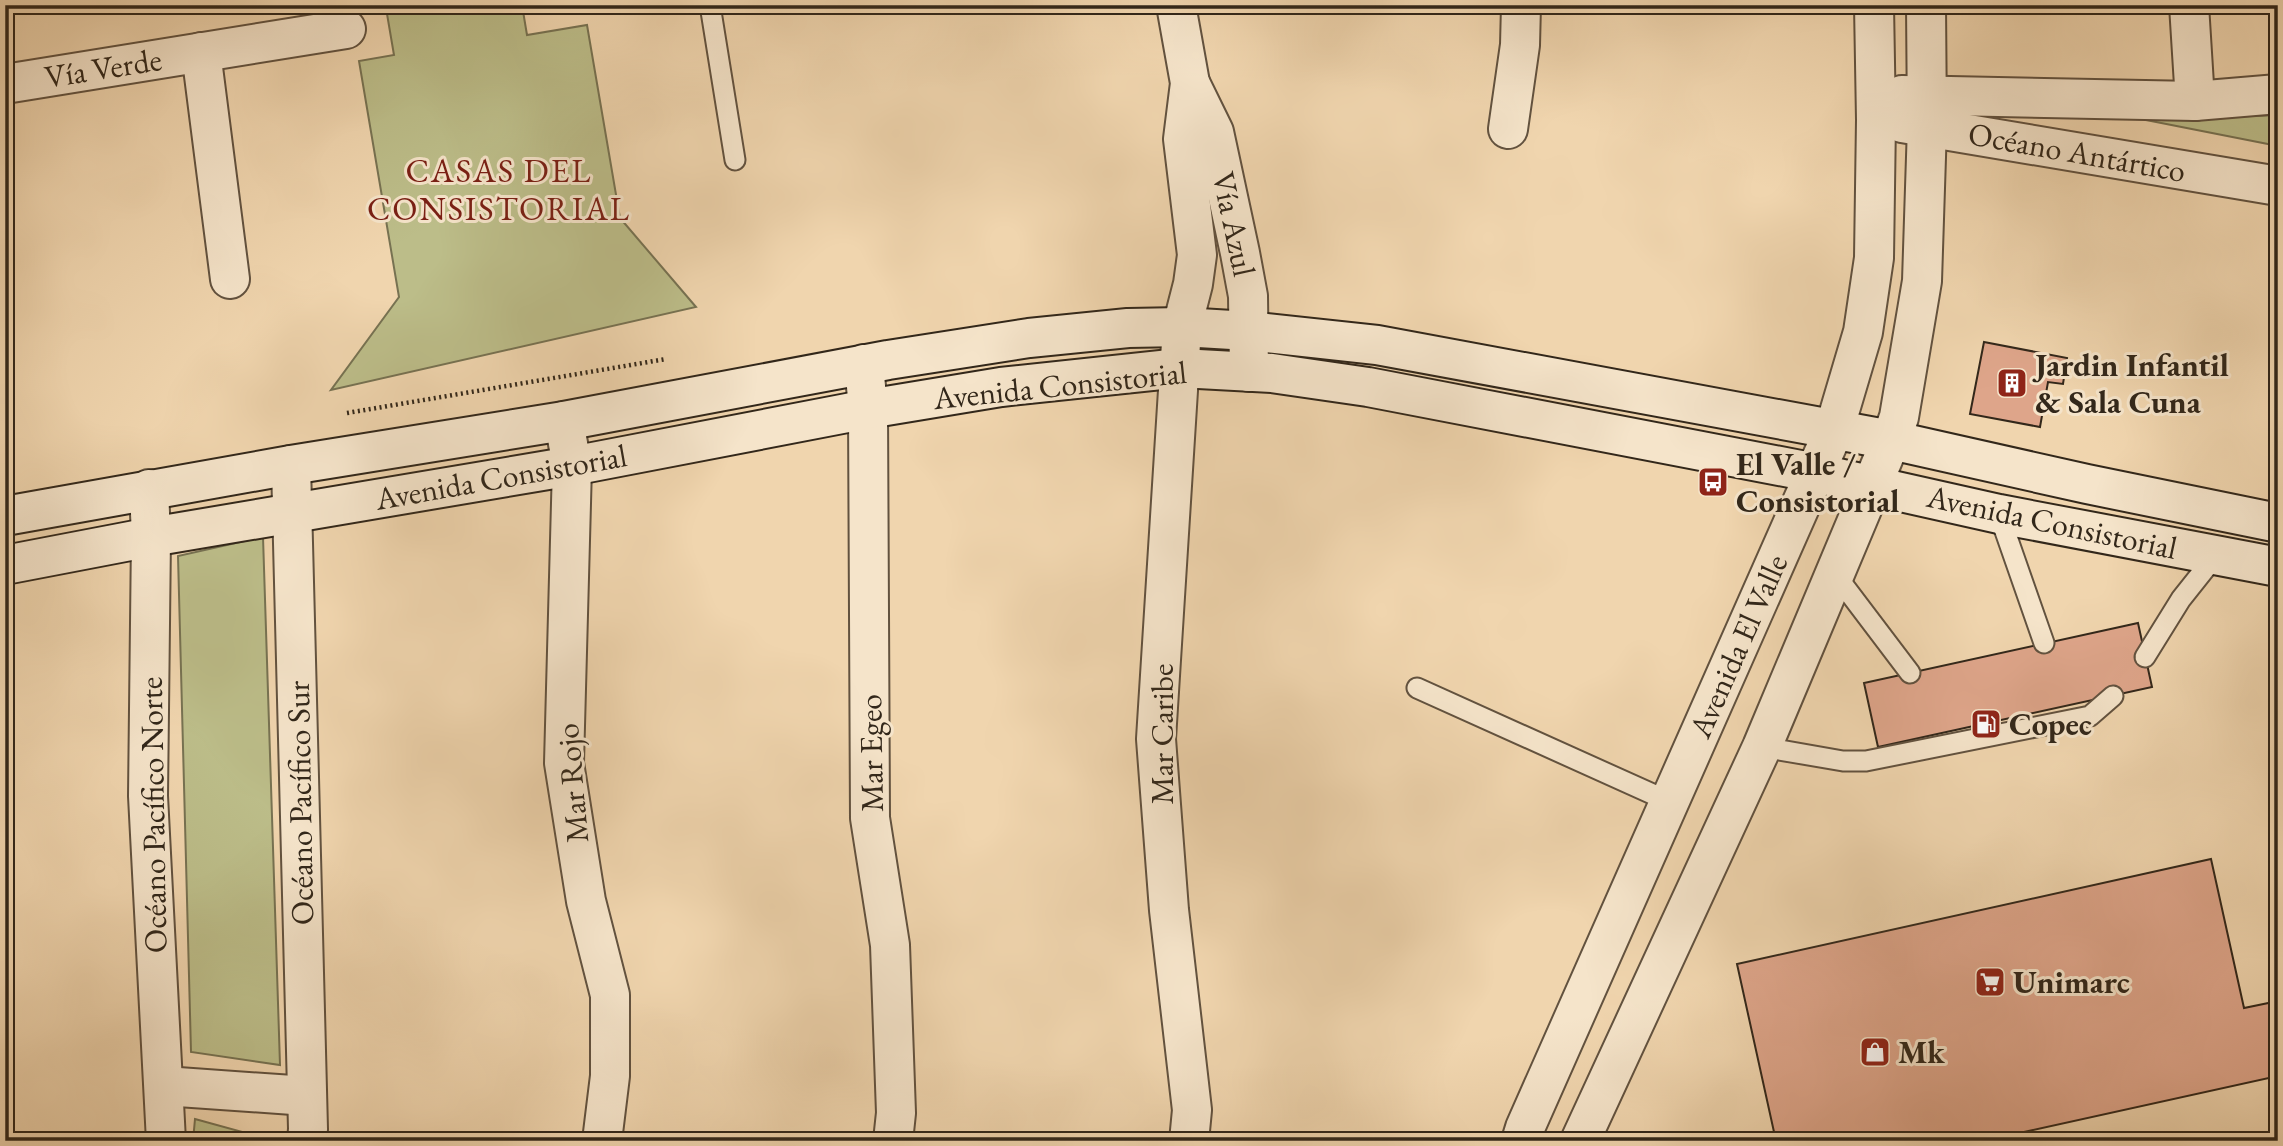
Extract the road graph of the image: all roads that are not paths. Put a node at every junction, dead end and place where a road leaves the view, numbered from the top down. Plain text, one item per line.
1 (710, 5) edge
2 (1176, 5) edge
3 (1521, 5) edge
4 (1874, 5) edge
5 (1926, 5) edge
6 (2189, 5) edge
7 (346, 29) dead end
8 (201, 52) junction
9 (1190, 83) junction
10 (5, 84) edge
11 (2278, 94) edge
12 (2195, 101) junction
13 (1875, 107) junction
14 (1927, 111) junction
15 (1508, 128) dead end
16 (735, 160) dead end
17 (2278, 186) edge
18 (230, 279) dead end
19 (1182, 327) junction
20 (1250, 331) junction
21 (864, 364) junction
22 (1180, 368) junction
23 (1249, 372) junction
24 (868, 409) junction
25 (564, 421) junction
26 (1834, 430) junction
27 (1891, 440) junction
28 (290, 465) junction
29 (572, 466) junction
30 (1816, 472) junction
31 (1874, 484) junction
32 (149, 489) junction
33 (293, 513) junction
34 (1999, 514) junction
35 (5, 516) edge
36 (2278, 523) edge
37 (152, 537) junction
38 (2216, 555) junction
39 (5, 565) edge
40 (2278, 567) edge
41 (1835, 574) junction
42 (2044, 643) dead end
43 (2145, 657) dead end
44 (1910, 673) dead end
45 (1417, 688) dead end
46 (2113, 696) dead end
47 (1762, 747) junction
48 (1668, 801) junction
49 (164, 1086) junction
50 (307, 1096) junction
51 (166, 1141) edge
52 (307, 1141) edge
53 (602, 1141) edge
54 (893, 1141) edge
55 (1189, 1141) edge
56 (1521, 1141) edge
57 (1580, 1141) edge

1 - 16 lane
2 - 9 street, Vía Azul
3 - 15 street
4 - 13 street, Avenida El Valle
5 - 14 street, Avenida El Valle
6 - 12 street
7 - 8 street, Vía Verde
8 - 10 street, Vía Verde
8 - 18 street
9 - 19 street, Vía Azul
9 - 20 street, Vía Azul
11 - 12 street, Océano Antártico
12 - 14 street, Océano Antártico
13 - 14 street, Océano Antártico
13 - 26 street, Avenida El Valle
14 - 17 street, Océano Antártico
14 - 27 street, Avenida El Valle
19 - 20 street, Avenida Consistorial
19 - 21 street, Avenida Consistorial
19 - 22 street, Mar Caribe
20 - 23 street, Vía Azul
20 - 26 street, Avenida Consistorial
21 - 24 street, Mar Egeo
21 - 25 street, Avenida Consistorial
22 - 23 street, Avenida Consistorial
22 - 24 street, Avenida Consistorial
22 - 55 street, Mar Caribe
23 - 30 street, Avenida Consistorial
24 - 29 street, Avenida Consistorial
24 - 54 street, Mar Egeo
25 - 28 street, Avenida Consistorial
25 - 29 street, Mar Rojo
26 - 27 street, Avenida Consistorial
26 - 30 street, Avenida El Valle
27 - 31 street, Avenida El Valle
27 - 36 street, Avenida Consistorial
28 - 32 street, Avenida Consistorial
28 - 33 street, Océano Pacífico Sur
29 - 33 street, Avenida Consistorial
29 - 53 street, Mar Rojo
30 - 31 street, Avenida Consistorial
30 - 48 street, Avenida El Valle
31 - 34 street, Avenida Consistorial
31 - 41 street, Avenida El Valle
32 - 35 street, Avenida Consistorial
32 - 37 street, Océano Pacífico Norte
33 - 37 street, Avenida Consistorial
33 - 50 street, Océano Pacífico Sur
34 - 38 street, Avenida Consistorial
34 - 42 lane
37 - 39 street, Avenida Consistorial
37 - 49 street, Océano Pacífico Norte
38 - 40 street, Avenida Consistorial
38 - 43 lane
41 - 44 lane
41 - 47 street, Avenida El Valle
45 - 48 lane
46 - 47 lane
47 - 57 street, Avenida El Valle
48 - 56 street, Avenida El Valle
49 - 50 street
49 - 51 street, Océano Pacífico Norte
50 - 52 street, Océano Pacífico Sur

